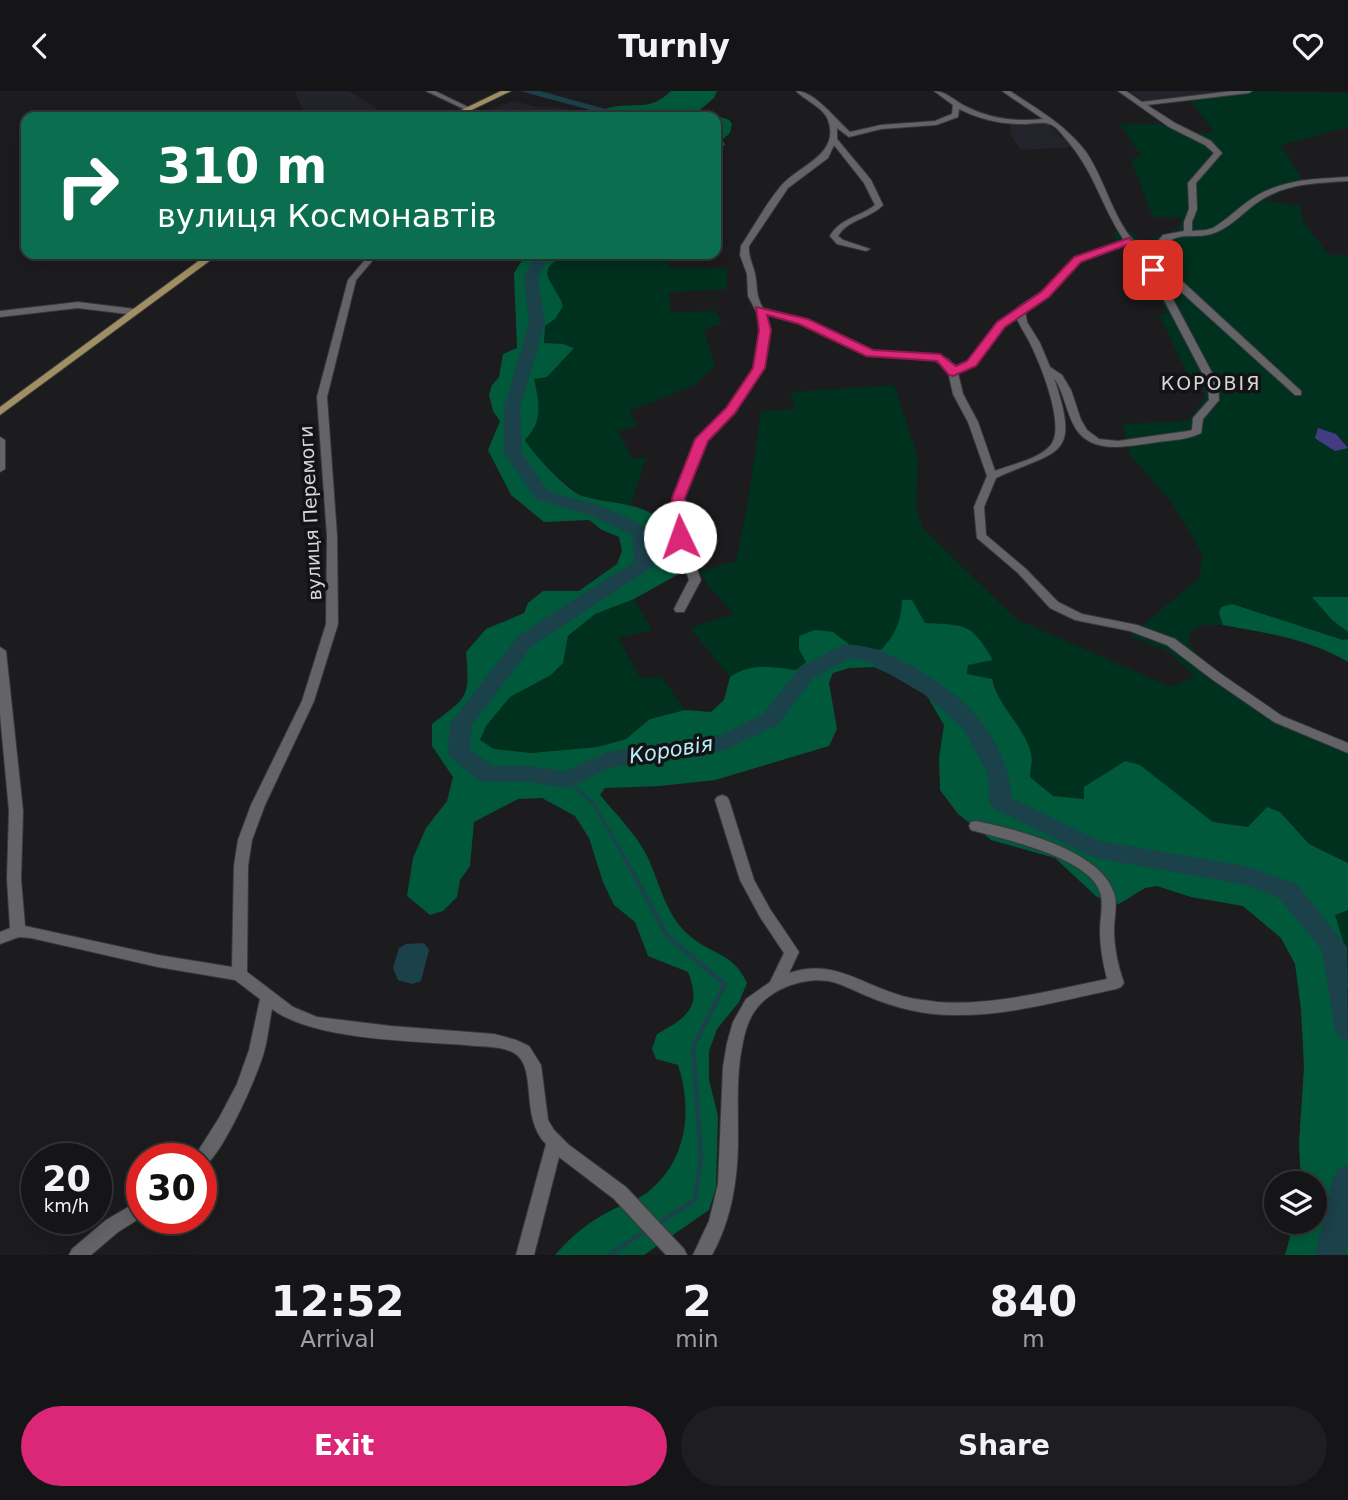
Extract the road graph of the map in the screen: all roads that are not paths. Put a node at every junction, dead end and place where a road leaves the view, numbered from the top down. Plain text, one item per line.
1 (429, 91) edge
2 (799, 91) edge
3 (937, 91) edge
4 (1005, 91) edge
5 (1121, 91) edge
6 (1249, 91) edge
7 (503, 93) edge
8 (1142, 104) junction
9 (956, 106) junction
10 (468, 109) junction
11 (462, 112) edge
12 (1050, 121) junction
13 (833, 122) junction
14 (833, 139) junction
15 (1348, 179) edge
16 (1188, 233) junction
17 (1133, 245) junction
18 (866, 249) dead end
19 (207, 259) edge
20 (370, 259) edge
21 (1152, 262) junction
22 (760, 310) junction
23 (135, 312) junction
24 (0, 314) edge
25 (1020, 314) junction
26 (1045, 368) junction
27 (953, 372) junction
28 (1298, 393) dead end
29 (0, 412) edge
30 (0, 440) edge
31 (0, 469) edge
32 (992, 476) junction
33 (680, 610) dead end
34 (0, 650) edge
35 (1348, 748) edge
36 (722, 800) dead end
37 (976, 825) dead end
38 (18, 931) junction
39 (0, 938) edge
40 (239, 974) junction
41 (775, 986) junction
42 (268, 998) junction
43 (529, 1058) joint
44 (555, 1142) junction
45 (210, 1143) edge
46 (620, 1193) joint
47 (126, 1217) edge
48 (78, 1255) edge
49 (525, 1255) edge
50 (678, 1255) edge
51 (702, 1255) edge

1 - 10 street
2 - 13 street
3 - 9 street
4 - 12 street
5 - 8 street
6 - 8 street
7 - 10 main road
8 - 16 street
9 - 12 street
9 - 13 street
10 - 11 main road
12 - 17 street
13 - 14 street
14 - 18 street
14 - 22 street
15 - 16 street
16 - 17 street
17 - 21 street
17 - 25 street
19 - 23 main road
20 - 40 street, вулиця Перемоги
21 - 26 street
21 - 28 street
22 - 27 street
22 - 33 street
23 - 24 street
23 - 29 main road
25 - 26 street
25 - 27 street
26 - 32 street
27 - 32 street
30 - 31 street
32 - 35 street
34 - 38 street
36 - 41 street
37 - 41 street
38 - 39 street
38 - 40 street
40 - 42 street
41 - 51 street
42 - 43 street
42 - 45 street
43 - 44 street
44 - 46 street
44 - 49 street
46 - 50 street
47 - 48 street

